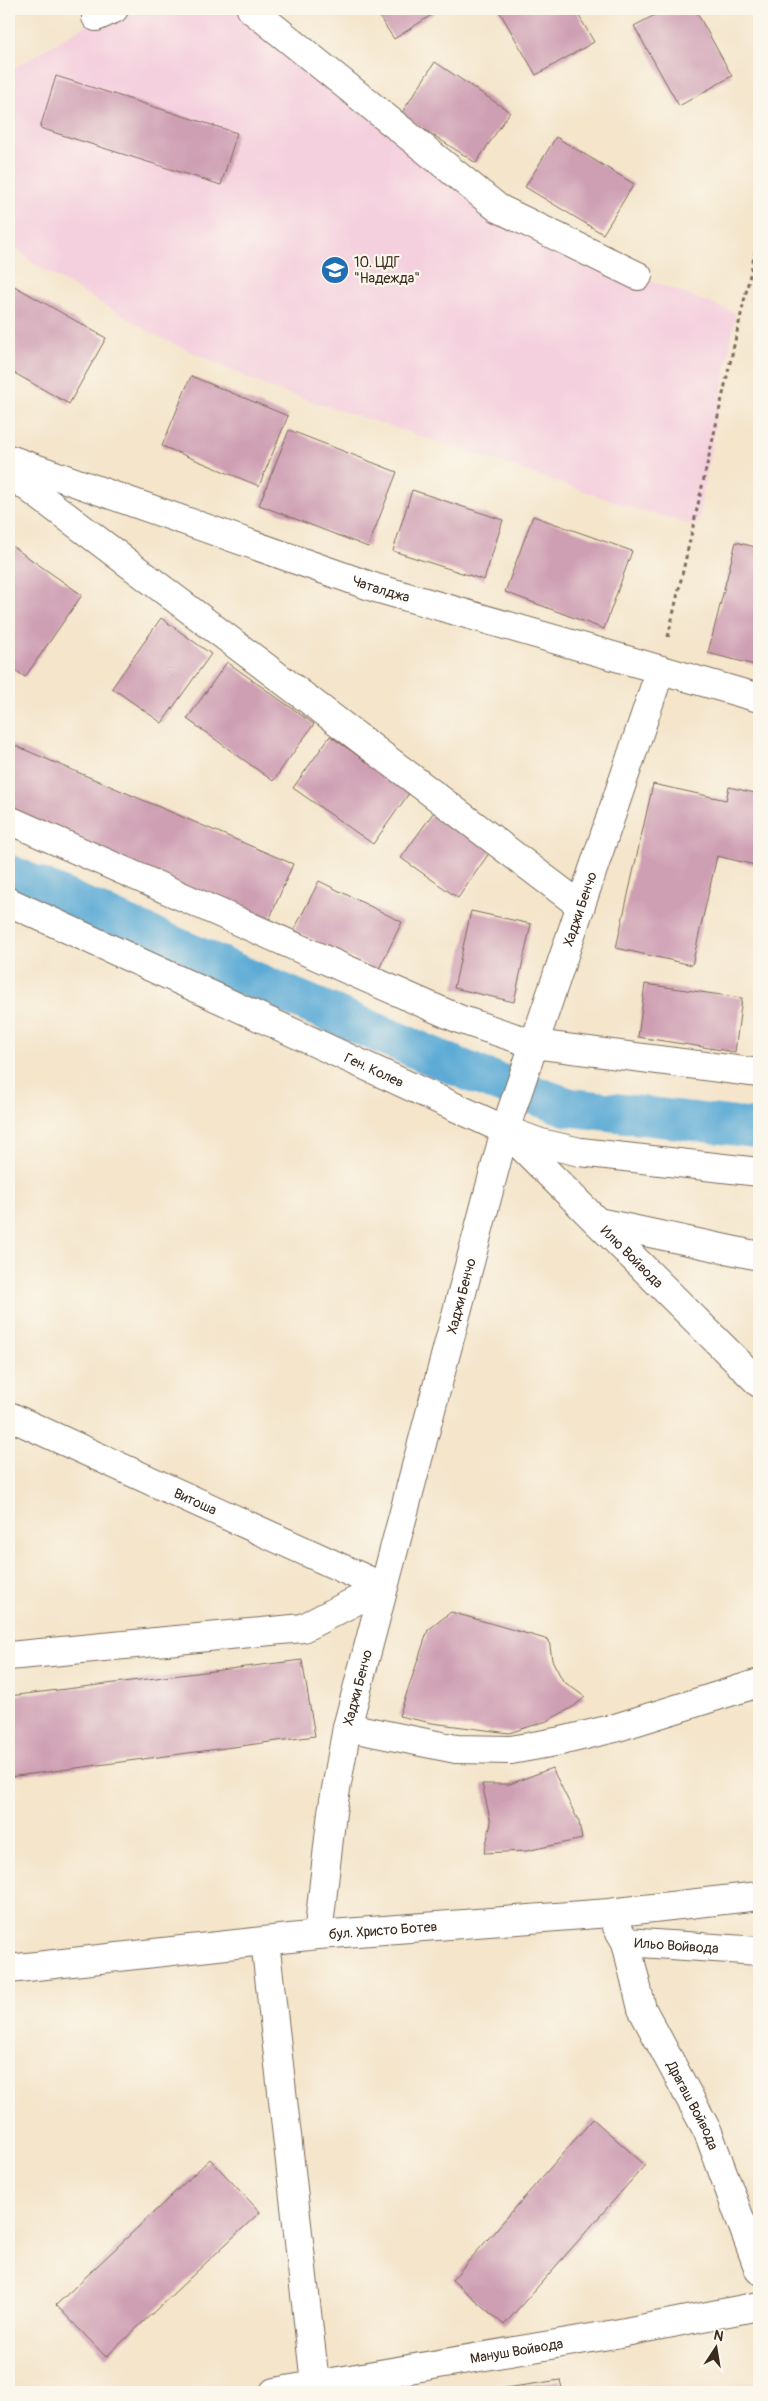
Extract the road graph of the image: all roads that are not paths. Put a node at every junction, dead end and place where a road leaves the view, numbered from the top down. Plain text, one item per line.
1 (251, 9) edge
2 (638, 276) dead end
3 (9, 459) edge
4 (9, 472) edge
5 (660, 671) junction
6 (759, 698) edge
7 (9, 820) edge
8 (9, 902) edge
9 (581, 906) junction
10 (534, 1044) junction
11 (759, 1073) edge
12 (505, 1130) junction
13 (759, 1172) edge
14 (598, 1222) junction
15 (759, 1256) edge
16 (759, 1383) edge
17 (9, 1416) edge
18 (383, 1587) junction
19 (9, 1656) edge
20 (759, 1683) edge
21 (347, 1727) junction
22 (759, 1896) edge
23 (609, 1913) junction
24 (318, 1935) junction
25 (265, 1941) junction
26 (626, 1942) junction
27 (759, 1951) edge
28 (9, 1968) edge
29 (759, 2270) edge
30 (759, 2306) edge
31 (316, 2389) edge
32 (274, 2392) edge

1 - 2 street
3 - 5 street, Чаталджа
4 - 9 street
5 - 6 street, Чаталджа
5 - 9 street, Хаджи Бенчо
7 - 10 street
8 - 12 street, Ген. Колев
9 - 10 street, Хаджи Бенчо
10 - 11 street
10 - 12 street, Хаджи Бенчо
12 - 13 street, Ген. Колев
12 - 14 street, Илю Войвода
12 - 18 street, Хаджи Бенчо
14 - 15 street
14 - 16 street, Илю Войвода
17 - 18 street, Витоша
18 - 19 street
18 - 21 street, Хаджи Бенчо
20 - 21 street
21 - 24 street, Хаджи Бенчо
22 - 23 street, бул. Христо Ботев
23 - 24 street, бул. Христо Ботев
23 - 26 street, Ильо Войвода
24 - 25 street, бул. Христо Ботев
25 - 28 street, бул. Христо Ботев
25 - 31 street
26 - 27 street, Ильо Войвода
26 - 29 street, Драгаш Войвода
30 - 31 street, Мануш Войвода
31 - 32 street, Мануш Войвода

